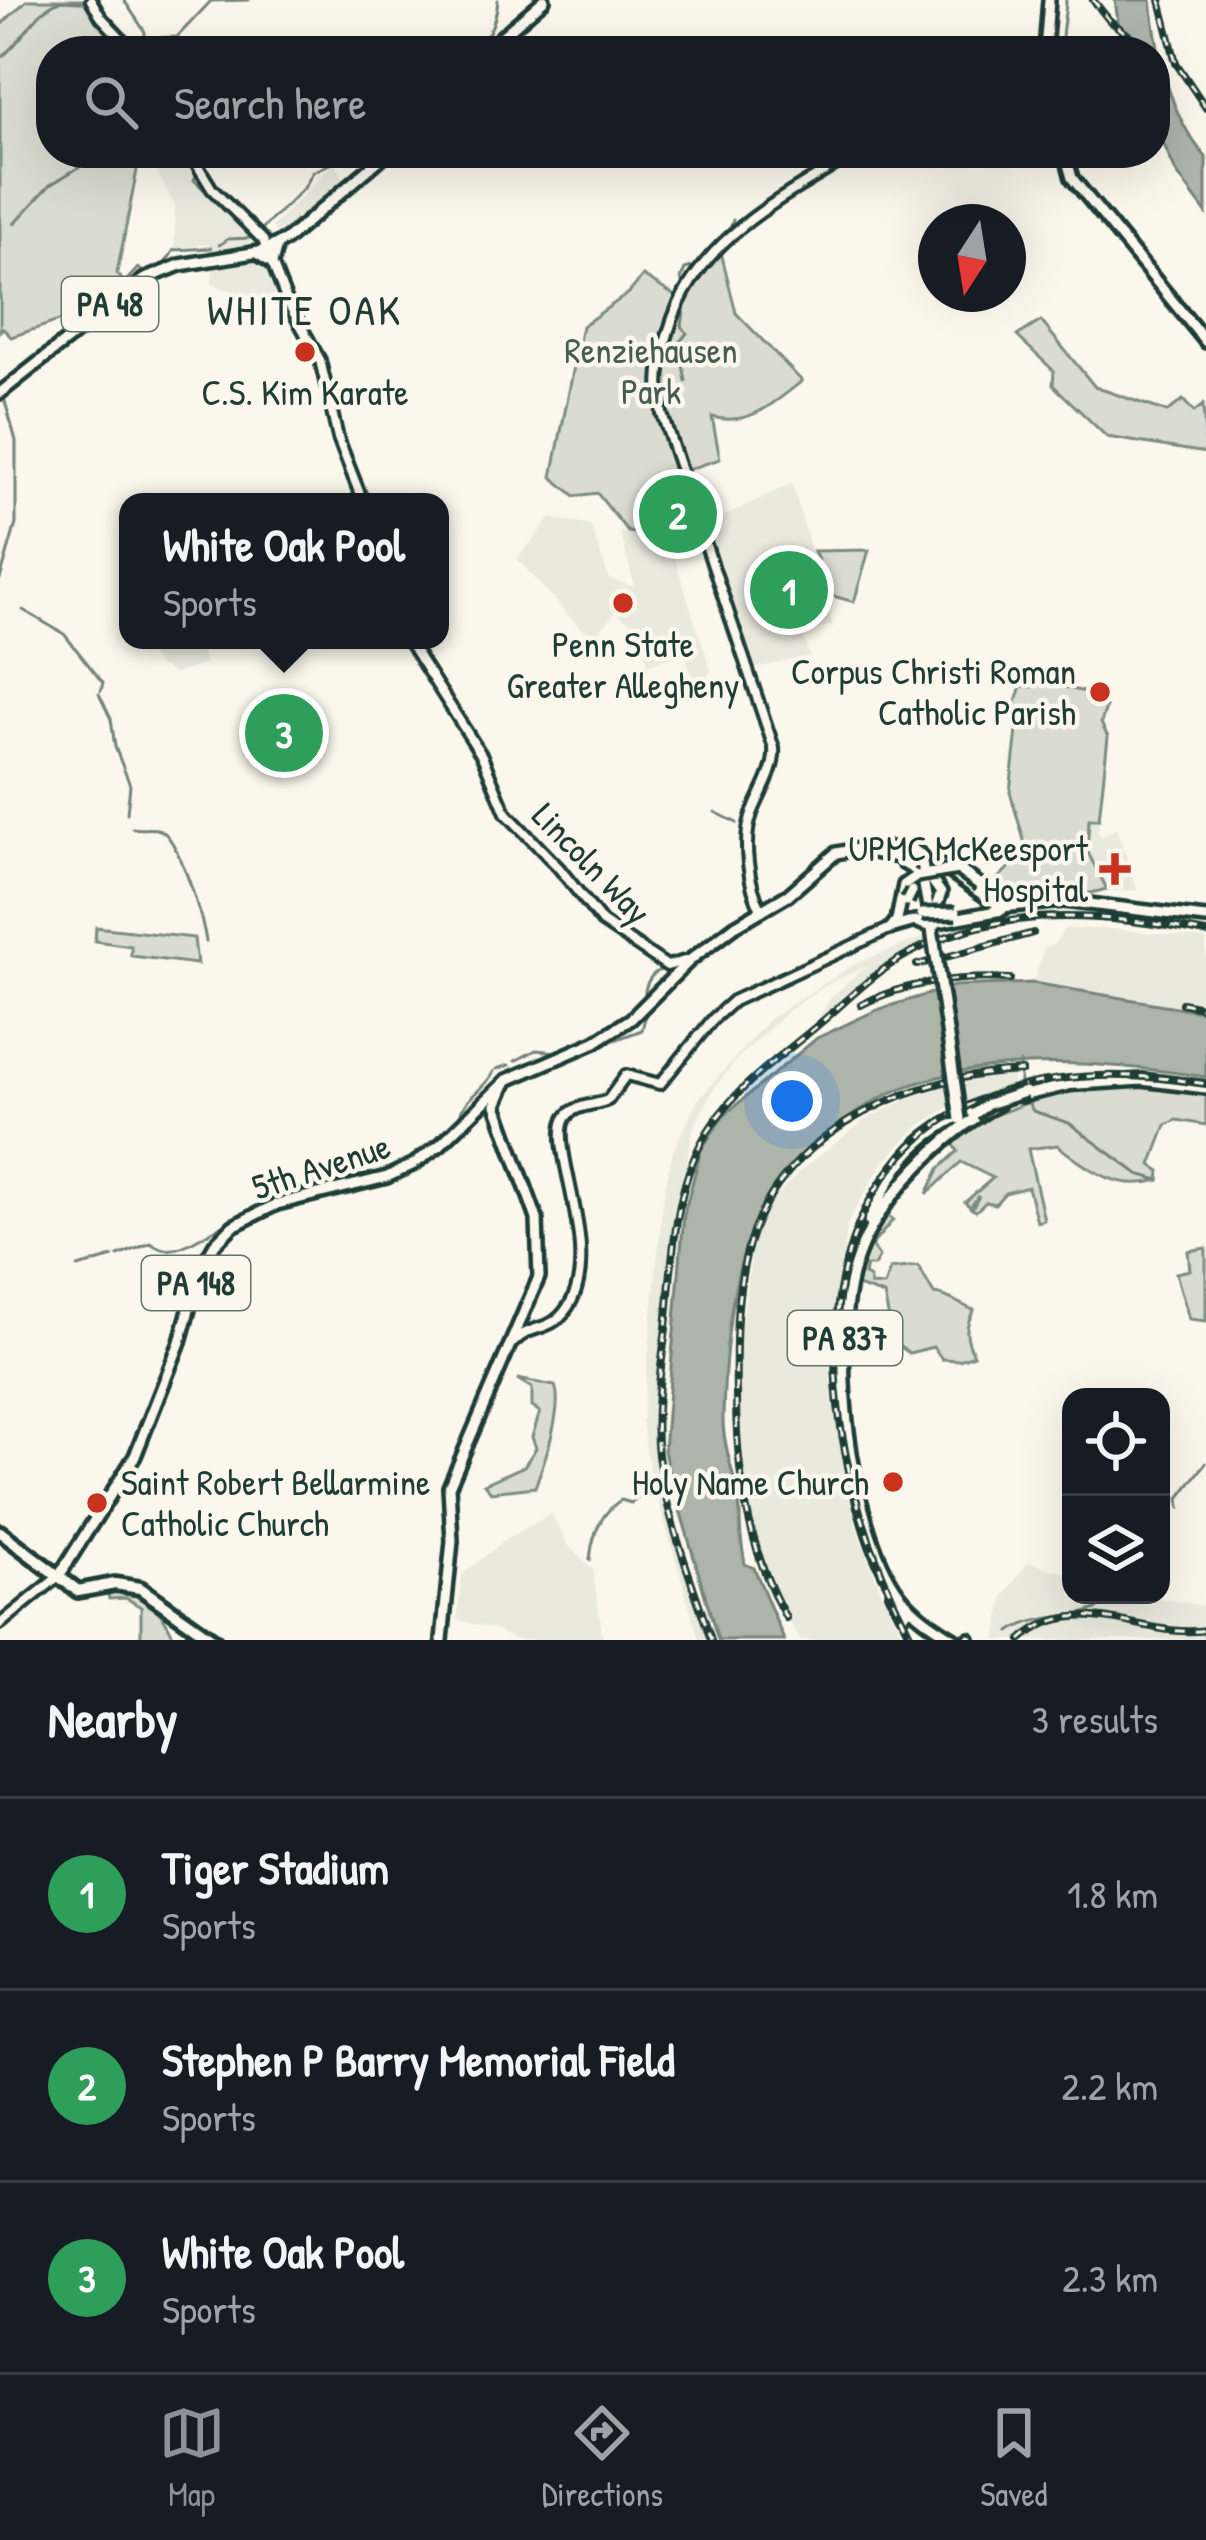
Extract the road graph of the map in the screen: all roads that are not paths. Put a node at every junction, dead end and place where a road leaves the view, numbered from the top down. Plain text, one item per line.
1 (91, 0) edge
2 (544, 0) edge
3 (1047, 0) edge
4 (121, 36) edge
5 (502, 36) edge
6 (1046, 36) edge
7 (197, 168) edge
8 (370, 168) edge
9 (831, 168) edge
10 (1069, 168) edge
11 (268, 244) junction
12 (252, 253) junction
13 (272, 262) junction
14 (1206, 342) edge
15 (0, 393) edge
16 (359, 493) edge
17 (414, 649) edge
18 (845, 849) junction
19 (875, 852) junction
20 (920, 877) junction
21 (759, 906) junction
22 (1007, 909) junction
23 (1206, 918) edge
24 (930, 923) junction
25 (894, 924) junction
26 (690, 960) junction
27 (507, 1081) junction
28 (1068, 1085) junction
29 (1206, 1088) edge
30 (1022, 1093) junction
31 (964, 1116) junction
32 (951, 1135) junction
33 (915, 1166) junction
34 (890, 1175) junction
35 (855, 1253) junction
36 (521, 1330) junction
37 (0, 1532) edge
38 (886, 1574) junction
39 (59, 1576) junction
40 (0, 1624) edge
41 (217, 1640) edge
42 (444, 1640) edge
43 (954, 1640) edge

1 - 4 main road
2 - 5 main road
3 - 6 main road
7 - 11 main road
8 - 11 main road, PA 48
9 - 21 main road
10 - 14 main road
11 - 12 main road, PA 48
11 - 13 main road
12 - 13 main road
12 - 15 main road, PA 48
13 - 16 main road
17 - 26 main road, Lincoln Way
18 - 19 main road
18 - 20 main road, bridge
18 - 21 main road
19 - 22 main road
19 - 24 main road
20 - 22 main road, bridge
20 - 24 main road
20 - 24 main road
20 - 25 main road
20 - 25 main road
21 - 26 main road, 5th Avenue / PA 148
22 - 23 main road
22 - 24 main road
22 - 24 main road, bridge
24 - 25 main road
24 - 31 main road, bridge
25 - 36 main road
26 - 27 main road, 5th Avenue / PA 148
27 - 36 main road
27 - 39 main road, 5th Avenue / PA 148
28 - 29 main road, PA 837
28 - 30 main road, PA 837
28 - 30 main road, PA 837
30 - 31 main road, bridge
30 - 32 main road, PA 837
30 - 33 main road
30 - 34 main road, PA 837, bridge
31 - 32 main road
31 - 33 main road
32 - 38 main road, PA 837
33 - 34 main road
33 - 35 main road
34 - 35 main road, PA 837
35 - 38 main road, PA 837
36 - 42 main road
37 - 39 highway
38 - 43 main road, PA 837
39 - 40 main road, 5th Avenue
39 - 41 highway

